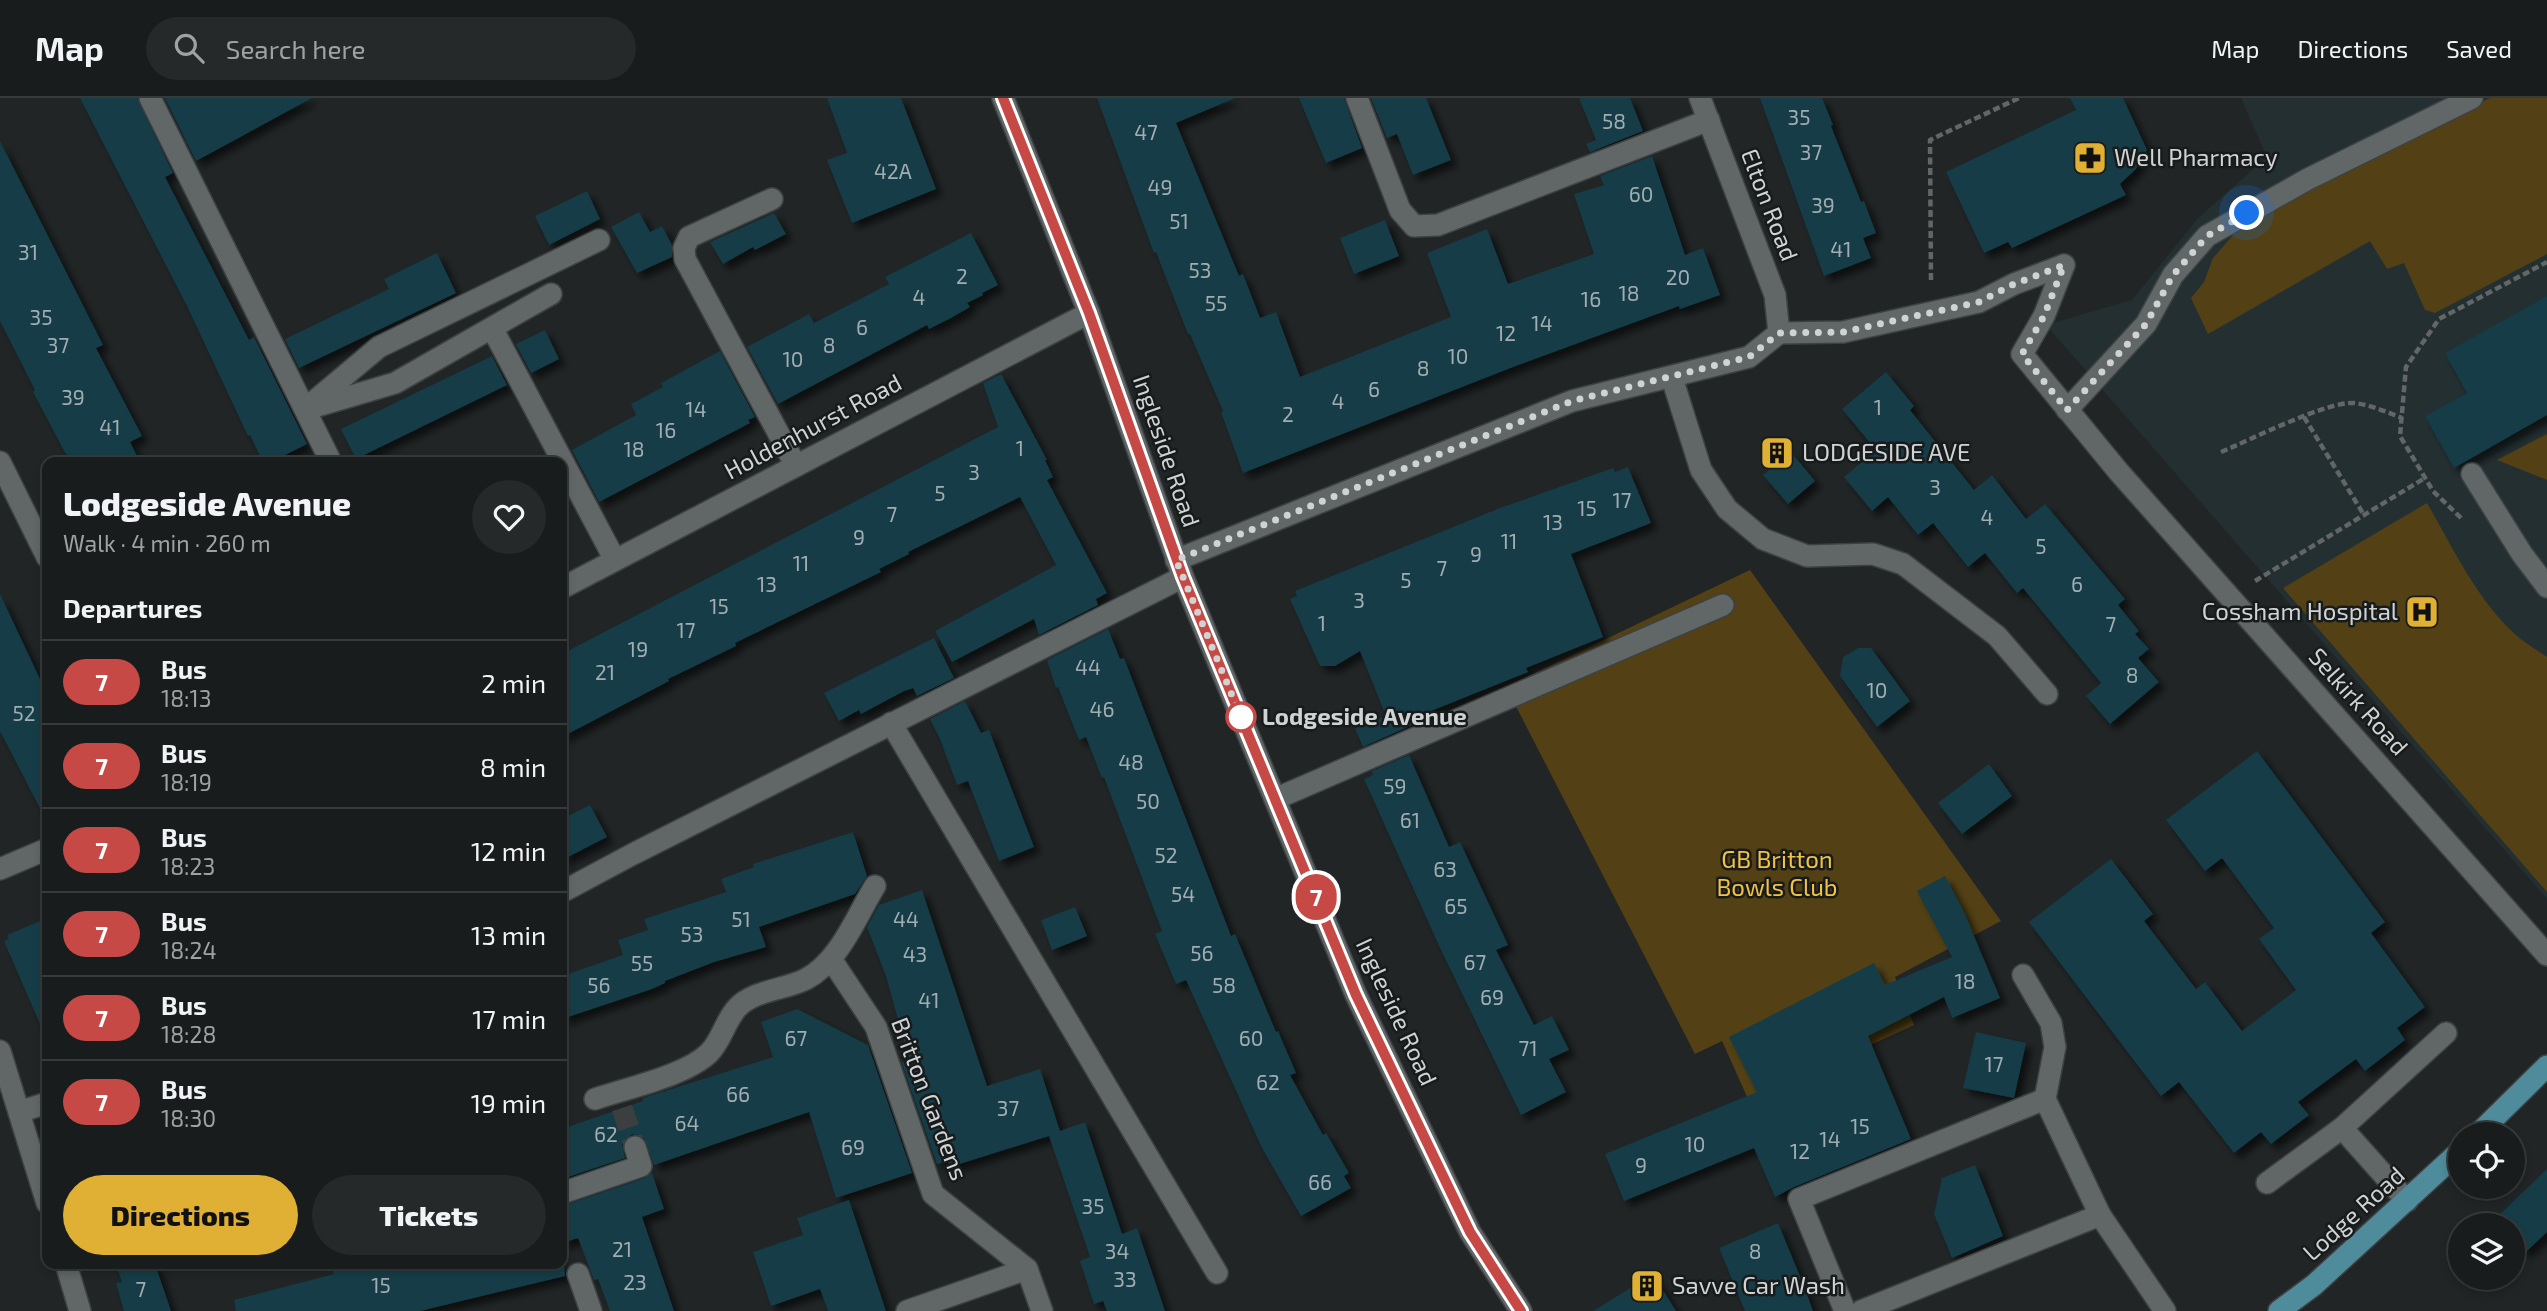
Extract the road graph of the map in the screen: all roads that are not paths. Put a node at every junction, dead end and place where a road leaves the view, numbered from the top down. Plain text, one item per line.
1 (150, 98) edge
2 (1003, 98) edge
3 (1357, 98) edge
4 (1700, 98) edge
5 (2472, 98) edge
6 (1709, 120) junction
7 (772, 199) dead end
8 (599, 240) dead end
9 (551, 294) dead end
10 (1089, 313) junction
11 (417, 328) junction
12 (492, 328) junction
13 (1779, 333) junction
14 (435, 361) junction
15 (1672, 378) junction
16 (305, 409) junction
17 (2067, 410) junction
18 (329, 457) edge
19 (560, 457) edge
20 (0, 462) edge
21 (796, 466) junction
22 (567, 469) edge
23 (2472, 474) dead end
24 (42, 547) edge
25 (615, 560) junction
26 (1179, 568) junction
27 (567, 585) edge
28 (2547, 587) edge
29 (1723, 605) dead end
30 (2047, 694) dead end
31 (891, 723) junction
32 (1275, 799) junction
33 (42, 851) edge
34 (0, 869) edge
35 (875, 886) dead end
36 (567, 889) edge
37 (2547, 955) edge
38 (831, 959) junction
39 (2023, 975) dead end
40 (2446, 1033) dead end
41 (0, 1051) edge
42 (2547, 1066) edge
43 (596, 1099) dead end
44 (2045, 1099) junction
45 (42, 1105) edge
46 (19, 1112) junction
47 (2490, 1122) edge
48 (2342, 1128) junction
49 (635, 1147) tunnel mouth
50 (2448, 1162) edge
51 (2267, 1183) dead end
52 (42, 1187) edge
53 (567, 1191) edge
54 (2407, 1201) junction
55 (2100, 1214) junction
56 (67, 1269) edge
57 (1027, 1269) junction
58 (1217, 1273) dead end
59 (578, 1274) dead end
60 (80, 1311) edge
61 (591, 1311) edge
62 (907, 1311) edge
63 (1042, 1311) edge
64 (1521, 1311) edge
65 (1845, 1311) edge
66 (1861, 1311) edge
67 (2165, 1311) edge
68 (2279, 1311) edge

1 - 16 street
2 - 10 street, Ingleside Road
3 - 6 street
4 - 6 street, Elton Road
5 - 17 street
6 - 13 street, Elton Road
7 - 21 street
8 - 11 street
9 - 12 street
10 - 21 street, Holdenhurst Road
10 - 26 street, Ingleside Road
11 - 14 street
11 - 16 street
12 - 14 street
12 - 19 street
13 - 15 street
13 - 17 street, Selkirk Road
14 - 16 street
15 - 26 street
15 - 30 street
16 - 18 street
17 - 37 street, Selkirk Road
20 - 24 street
21 - 25 street, Holdenhurst Road
22 - 25 street
23 - 28 street
25 - 27 street, Holdenhurst Road
26 - 31 street
26 - 32 street, Ingleside Road
29 - 32 street
31 - 36 street
31 - 58 street
32 - 64 street, Ingleside Road
33 - 34 street
35 - 38 street
38 - 43 street
38 - 57 street, Britton Gardens
39 - 44 street
40 - 48 street
41 - 46 street
42 - 47 main road
44 - 55 street
44 - 65 street
45 - 46 street
46 - 52 street
48 - 51 street
48 - 54 street
49 - 53 street
50 - 54 main road, Lodge Road
54 - 68 main road, Lodge Road
55 - 66 street
55 - 67 street
56 - 60 street
57 - 62 street
57 - 63 street
59 - 61 street

